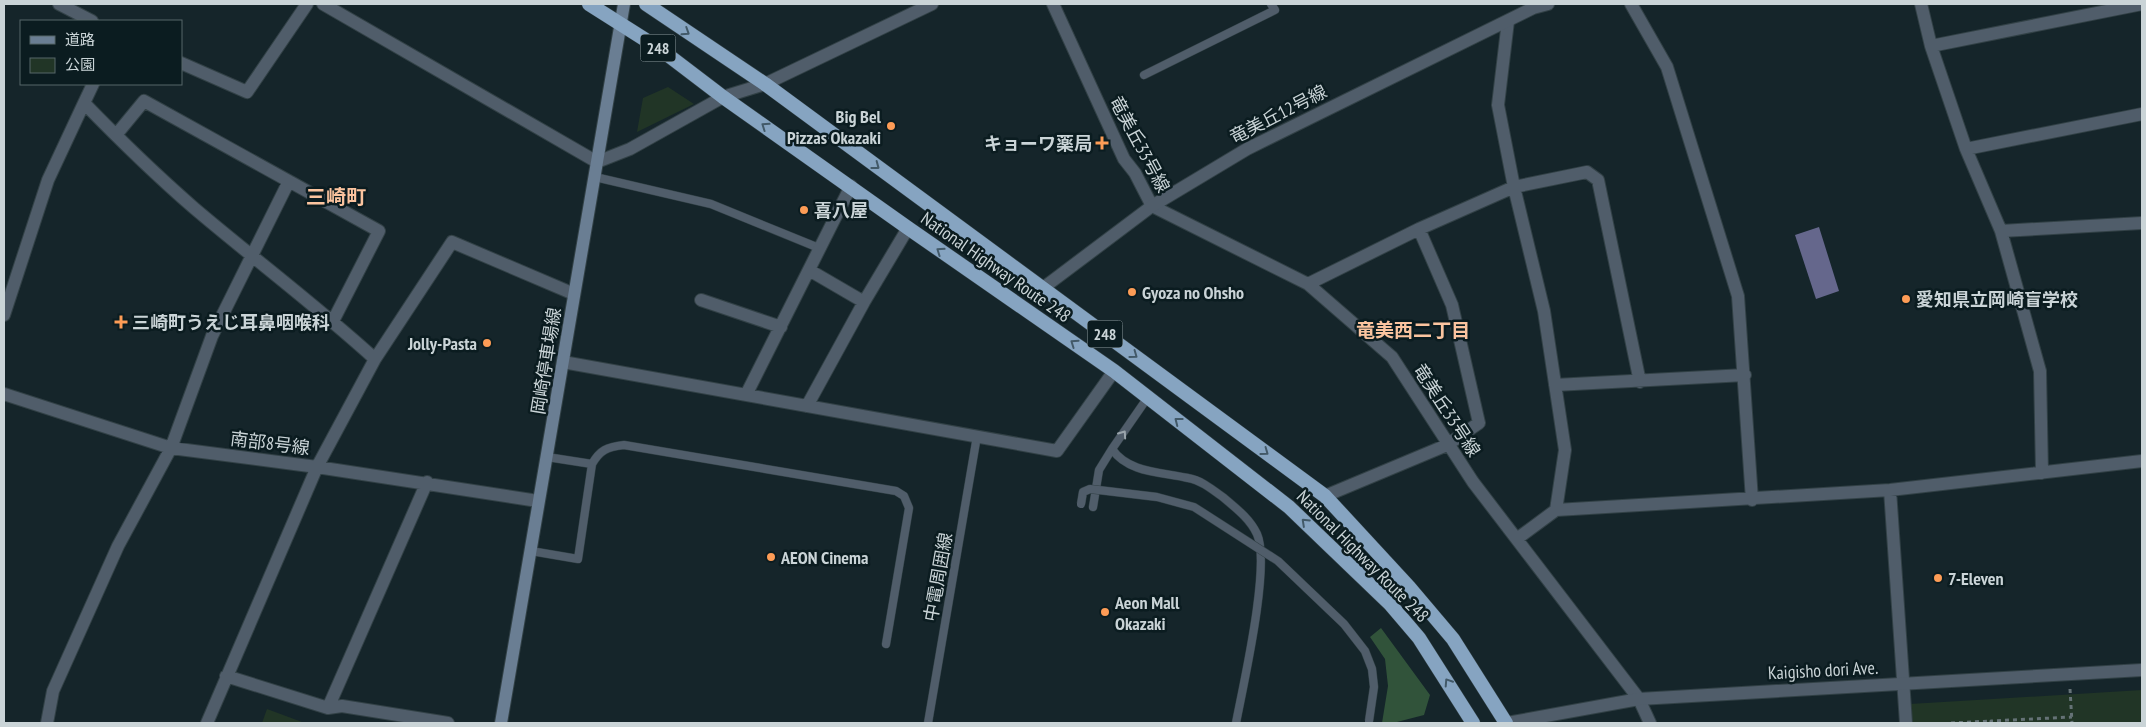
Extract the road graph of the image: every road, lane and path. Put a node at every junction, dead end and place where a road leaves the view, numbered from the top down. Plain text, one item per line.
1 (59, 4) edge
2 (307, 4) edge
3 (323, 4) edge
4 (589, 4) edge
5 (624, 4) edge
6 (646, 4) edge
7 (932, 4) edge
8 (1053, 4) edge
9 (1271, 4) edge
10 (1548, 4) edge
11 (1631, 4) edge
12 (1921, 4) edge
13 (2142, 4) edge
14 (1533, 6) edge
15 (90, 20) edge
16 (1508, 21) junction
17 (621, 24) junction
18 (1931, 46) junction
19 (182, 63) edge
20 (1144, 75) dead end
21 (765, 84) junction
22 (93, 85) edge
23 (723, 97) junction
24 (84, 103) junction
25 (2142, 114) edge
26 (116, 135) junction
27 (1966, 149) junction
28 (597, 162) junction
29 (596, 177) junction
30 (289, 181) junction
31 (851, 186) junction
32 (1514, 187) junction
33 (1152, 206) junction
34 (2142, 223) edge
35 (908, 228) junction
36 (1419, 229) junction
37 (2001, 231) junction
38 (819, 248) junction
39 (251, 256) junction
40 (810, 270) junction
41 (1308, 284) junction
42 (1043, 288) junction
43 (574, 294) junction
44 (701, 300) dead end
45 (864, 302) junction
46 (4, 315) edge
47 (334, 321) junction
48 (781, 327) junction
49 (375, 359) junction
50 (563, 362) junction
51 (1114, 371) junction
52 (1745, 375) junction
53 (1640, 382) junction
54 (1555, 385) junction
55 (4, 394) edge
56 (746, 395) junction
57 (1148, 397) junction
58 (807, 406) junction
59 (977, 436) junction
60 (1447, 445) junction
61 (171, 448) junction
62 (1112, 449) junction
63 (548, 457) junction
64 (2142, 461) edge
65 (592, 464) junction
66 (318, 467) junction
67 (2042, 473) junction
68 (427, 482) junction
69 (1890, 490) junction
70 (1325, 496) junction
71 (1752, 500) junction
72 (538, 501) junction
73 (1081, 504) dead end
74 (1093, 507) dead end
75 (1556, 510) junction
76 (1518, 538) junction
77 (531, 551) junction
78 (886, 644) dead end
79 (2142, 670) edge
80 (2069, 674) junction
81 (226, 676) junction
82 (1902, 683) junction
83 (1639, 699) junction
84 (328, 708) junction
85 (2072, 717) junction
86 (1368, 722) edge
87 (1991, 722) edge
88 (47, 723) edge
89 (207, 723) edge
90 (448, 723) edge
91 (501, 723) edge
92 (928, 723) edge
93 (1236, 723) edge
94 (1474, 723) edge
95 (1507, 723) edge
96 (1650, 723) edge
97 (1906, 723) edge
98 (1951, 723) edge
99 (2072, 723) edge

1 - 15 street
2 - 19 street
3 - 28 street
4 - 17 highway, National Highway Route 248 / 248
5 - 17 main road, 岡崎停車場線
6 -> 21 highway, National Highway Route 248 / 248
7 - 21 street
8 - 33 street, 竜美丘33号線
9 - 20 lane
10 - 14 street, 竜美丘12号線
11 - 52 street
12 - 18 street
13 - 18 street
14 - 16 street, 竜美丘12号線
16 - 32 street
16 - 33 street, 竜美丘12号線
17 - 23 highway, National Highway Route 248 / 248
17 - 28 main road, 岡崎停車場線
18 - 27 street
21 - 23 street
21 -> 42 highway, National Highway Route 248 / 248
22 - 24 street
23 - 28 street
31 -> 23 highway, National Highway Route 248 / 248
24 - 26 street
24 - 46 street
25 - 27 street
26 - 30 street
26 - 39 street
27 - 37 street
28 - 29 main road, 岡崎停車場線
29 - 38 lane
29 - 43 main road, 岡崎停車場線
30 - 39 street
30 - 47 street
31 - 35 highway, National Highway Route 248 / 248
31 - 38 street
32 - 36 street
32 - 53 street
32 - 54 street
33 - 41 street, 竜美丘33号線
33 - 42 street, 竜美丘12号線
34 - 37 street
35 - 45 street
51 -> 35 highway, National Highway Route 248 / 248
36 - 41 street
36 - 60 street
37 - 67 street
38 - 40 street
39 - 47 street
39 - 61 street
40 - 45 street
40 - 48 street
41 - 60 street, 竜美丘33号線
42 -> 70 highway, National Highway Route 248 / 248
43 - 49 street
43 - 50 main road, 岡崎停車場線
44 - 48 street
45 - 58 street
47 - 49 street
48 - 56 street
49 - 66 street
50 - 56 street
50 - 63 main road, 岡崎停車場線
51 - 57 highway, National Highway Route 248 / 248
51 - 59 street
52 - 53 street
52 - 71 street
53 - 54 street
54 - 75 street
55 - 61 street, 南部8号線
56 - 58 street
62 -> 57 lane
94 -> 57 highway, National Highway Route 248 / 248
58 - 59 street
59 - 92 lane, 中電周囲線
60 - 70 street
60 - 76 street, 竜美丘33号線
61 - 66 street, 南部8号線
61 - 88 street
62 - 74 lane
62 - 93 lane
63 - 65 lane
63 - 72 main road, 岡崎停車場線
64 - 67 street
65 - 77 lane
65 - 78 lane
66 - 68 street, 南部8号線
66 - 81 street
67 - 69 street
68 - 72 street, 南部8号線
68 - 84 street
69 - 71 street
69 - 82 street
70 - 95 highway, National Highway Route 248 / 248
71 - 75 street
72 - 77 main road, 岡崎停車場線
73 - 86 lane, bridge
75 - 76 street
76 - 83 street, 竜美丘33号線
77 - 91 main road, 岡崎停車場線
79 - 80 street, Kaigisho dori Ave.
80 - 82 street, Kaigisho dori Ave.
80 - 85 path
81 - 84 street
81 - 89 street
82 - 83 street, Kaigisho dori Ave.
82 - 97 street
83 - 95 street, Kaigisho dori Ave.
83 - 96 street, 竜美丘33号線
84 - 90 street
85 - 87 path
85 - 99 path
87 - 98 path

